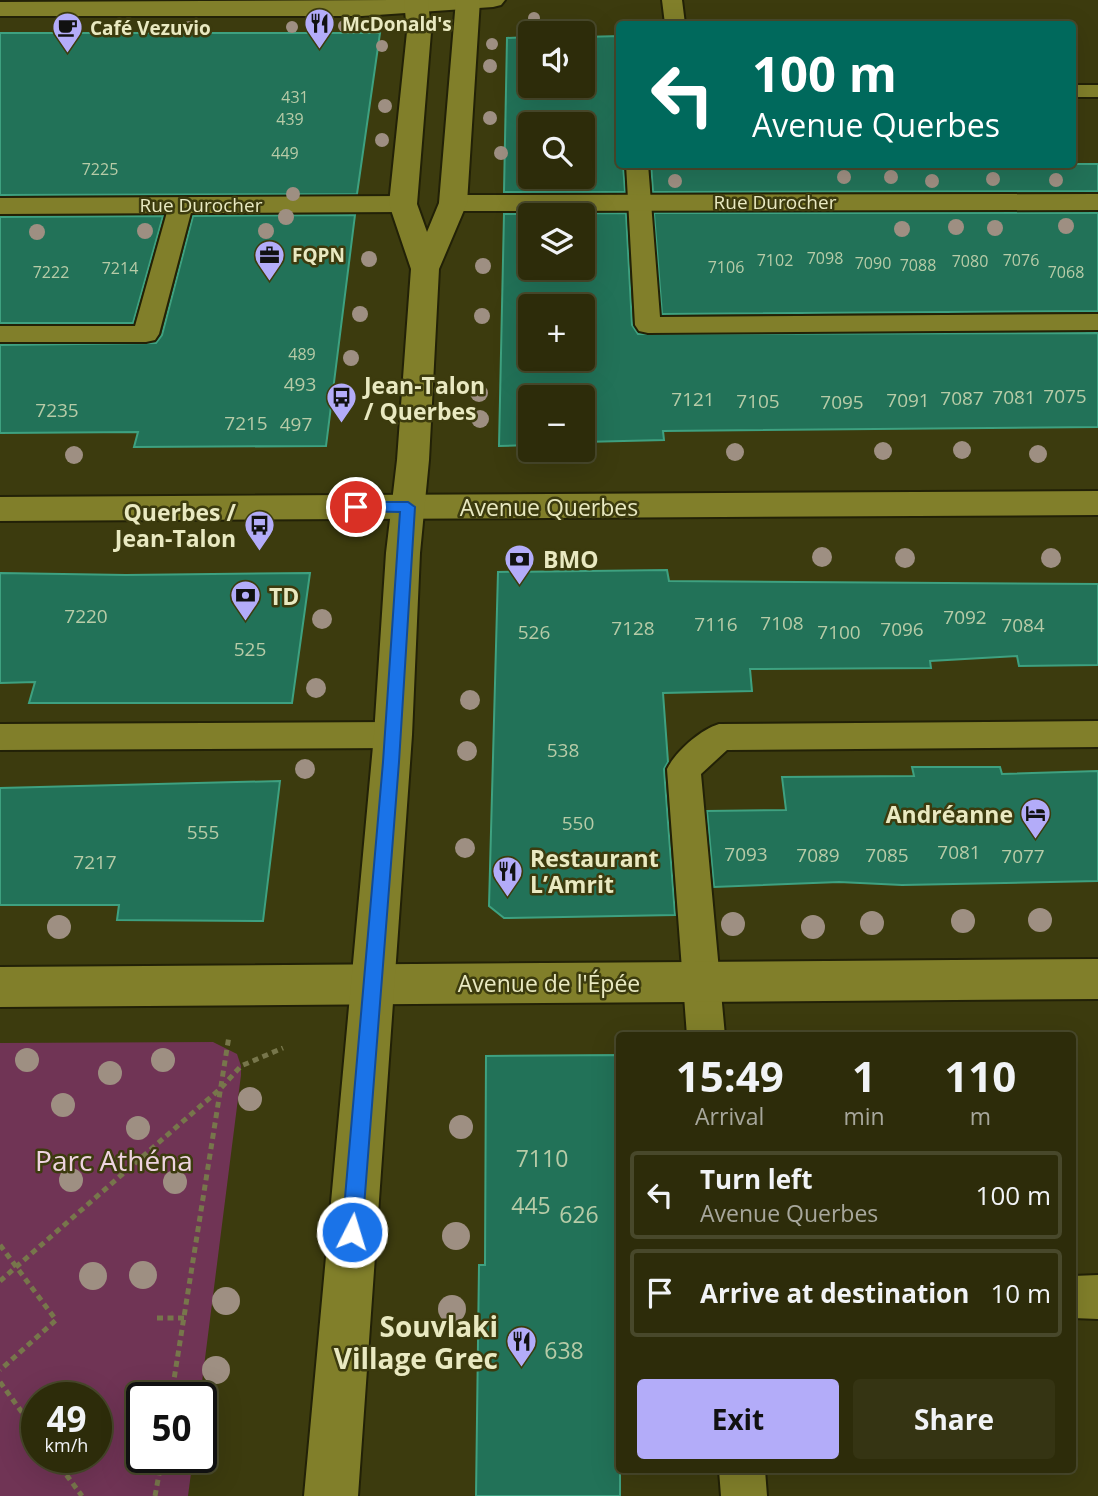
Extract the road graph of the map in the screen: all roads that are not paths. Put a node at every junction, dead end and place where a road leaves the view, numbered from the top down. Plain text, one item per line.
1 (672, 0) edge
2 (476, 1) edge
3 (416, 3) edge
4 (0, 9) edge
5 (675, 21) edge
6 (1076, 91) edge
7 (1098, 91) edge
8 (637, 168) edge
9 (1098, 202) edge
10 (453, 203) junction
11 (640, 203) junction
12 (402, 204) junction
13 (181, 205) junction
14 (0, 206) edge
15 (425, 269) junction
16 (1098, 322) edge
17 (0, 334) edge
18 (1098, 503) edge
19 (408, 507) junction
20 (0, 509) edge
21 (393, 734) junction
22 (1098, 734) edge
23 (0, 737) edge
24 (1098, 979) edge
25 (701, 982) junction
26 (373, 984) junction
27 (0, 987) edge
28 (706, 1032) edge
29 (1076, 1297) edge
30 (1098, 1297) edge
31 (742, 1473) edge
32 (331, 1496) edge
33 (744, 1496) edge

1 - 5 lane
2 - 3 street
2 - 10 street
3 - 4 street
3 - 12 street
6 - 7 lane
8 - 11 lane
9 - 11 street, Rue Durocher
10 - 11 street, Rue Durocher
10 - 15 street
11 - 16 lane
12 - 13 street, Rue Durocher
12 - 15 street
13 - 14 street, Rue Durocher
13 - 17 lane
15 - 19 street
18 - 19 street, Avenue Querbes
19 - 20 street, Avenue Querbes
19 - 21 street
21 - 23 lane
21 - 26 street
22 - 25 lane
24 - 25 street, Avenue de l'Épée
25 - 26 street, Avenue de l'Épée
25 - 28 lane
26 - 27 street, Avenue de l'Épée
26 - 32 street
29 - 30 lane
31 - 33 lane

